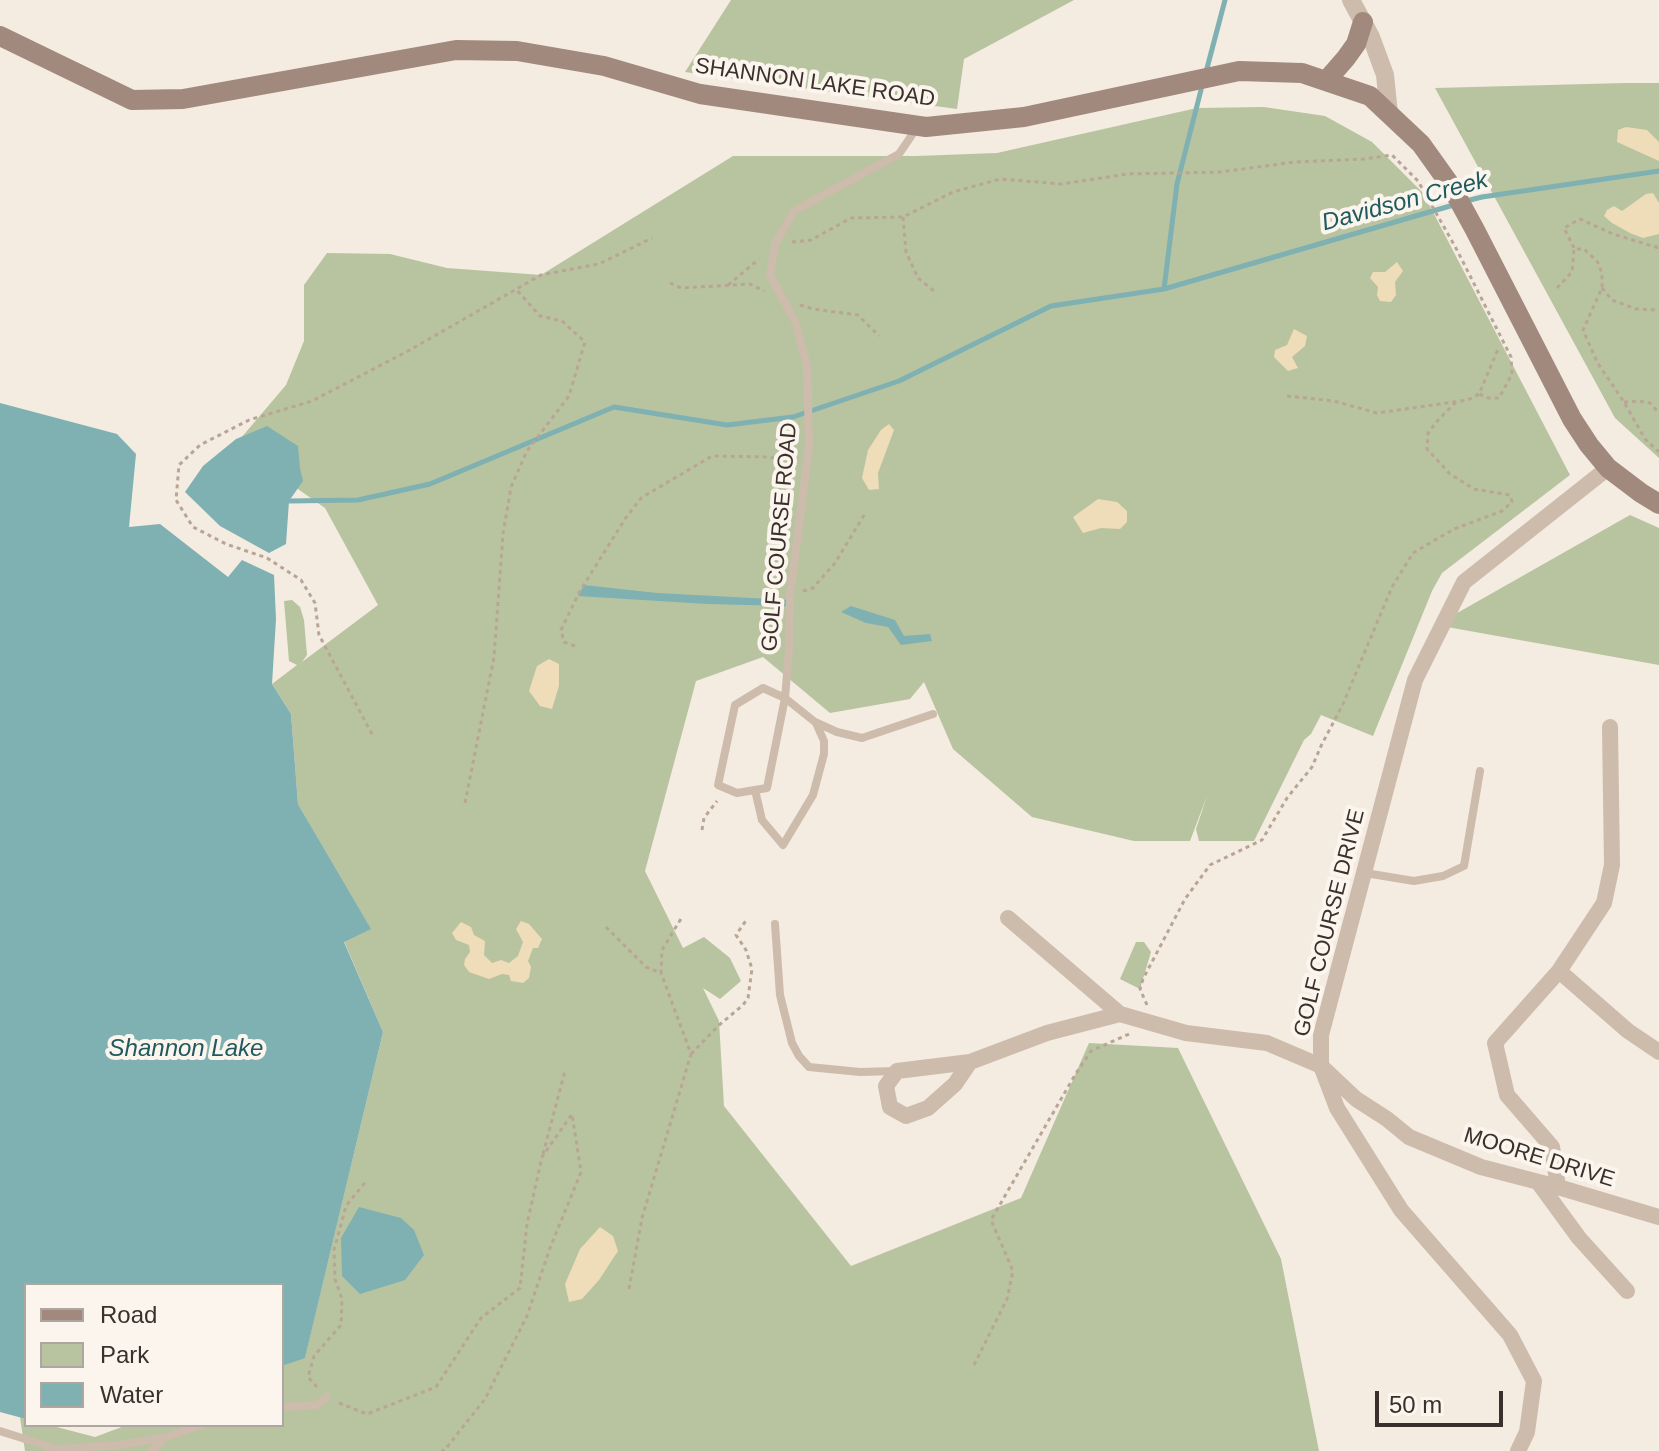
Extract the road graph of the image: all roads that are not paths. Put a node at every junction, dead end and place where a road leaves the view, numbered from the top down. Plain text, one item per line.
1 (1356, 1) edge
2 (1363, 22) junction
3 (0, 36) edge
4 (1326, 81) junction
5 (1389, 114) junction
6 (919, 126) junction
7 (1608, 468) junction
8 (1659, 504) edge
9 (785, 698) junction
10 (933, 714) dead end
11 (815, 722) junction
12 (1610, 727) dead end
13 (1480, 771) dead end
14 (755, 790) junction
15 (1364, 873) junction
16 (1008, 918) dead end
17 (775, 924) dead end
18 (1559, 971) junction
19 (1120, 1014) junction
20 (1659, 1052) edge
21 (970, 1062) junction
22 (1321, 1066) junction
23 (897, 1071) junction
24 (1538, 1182) junction
25 (1558, 1187) junction
26 (1659, 1217) edge
27 (1627, 1291) dead end
28 (327, 1397) road end
29 (284, 1407) edge
30 (196, 1427) edge
31 (0, 1431) edge
32 (166, 1437) junction
33 (151, 1451) edge
34 (1518, 1451) edge

1 - 2 street
2 - 4 main road
2 - 5 street
3 - 6 main road, SHANNON LAKE ROAD
4 - 5 main road, SHANNON LAKE ROAD
4 - 6 main road, SHANNON LAKE ROAD
5 - 7 main road, SHANNON LAKE ROAD
6 - 9 lane, GOLF COURSE ROAD
7 - 8 main road, SHANNON LAKE ROAD
7 - 15 street, GOLF COURSE DRIVE
9 - 11 lane
9 - 14 lane, GOLF COURSE ROAD
9 - 14 lane
10 - 11 lane
11 - 14 lane
12 - 18 street
13 - 15 lane
15 - 22 street, GOLF COURSE DRIVE
16 - 19 street
17 - 23 lane
18 - 20 street
18 - 25 street
19 - 21 street, MOORE DRIVE
19 - 22 street, MOORE DRIVE
21 - 23 street, MOORE DRIVE
21 - 23 street
22 - 24 street, MOORE DRIVE
22 - 34 street, GOLF COURSE DRIVE
24 - 25 street, MOORE DRIVE
24 - 27 street
25 - 26 street, MOORE DRIVE
28 - 29 lane
30 - 32 lane
31 - 32 lane
32 - 33 lane

